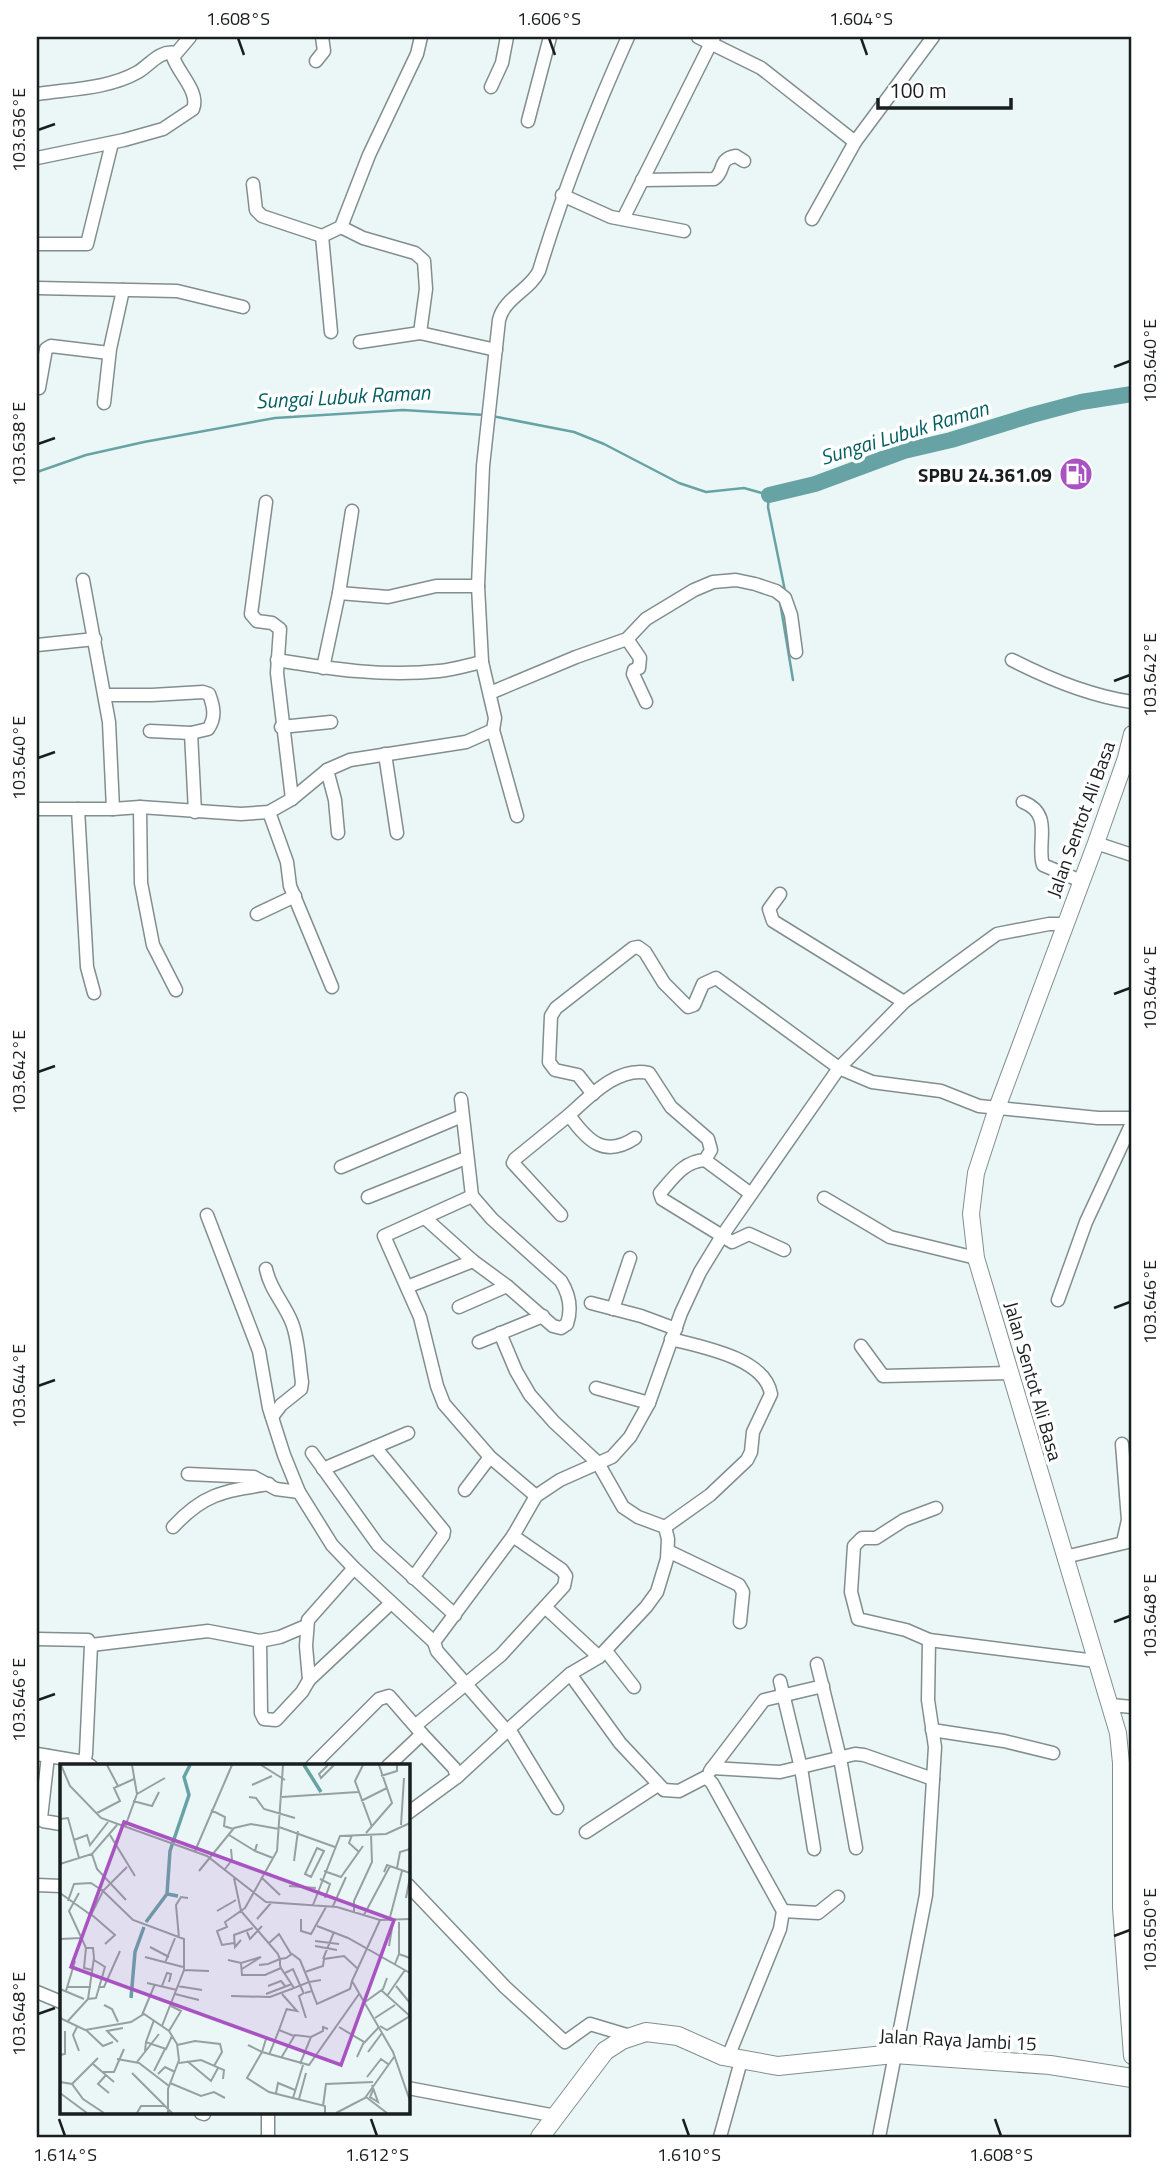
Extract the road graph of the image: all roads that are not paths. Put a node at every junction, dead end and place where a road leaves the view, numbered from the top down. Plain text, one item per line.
1 (190, 37) edge
2 (322, 37) edge
3 (421, 37) edge
4 (507, 37) edge
5 (550, 37) edge
6 (628, 37) edge
7 (933, 37) edge
8 (707, 39) edge
9 (175, 53) junction
10 (316, 61) dead end
11 (491, 87) dead end
12 (37, 94) edge
13 (528, 121) dead end
14 (855, 142) junction
15 (112, 143) junction
16 (37, 158) edge
17 (744, 161) dead end
18 (642, 180) junction
19 (253, 184) dead end
20 (562, 195) junction
21 (624, 219) junction
22 (812, 219) dead end
23 (341, 227) junction
24 (684, 231) dead end
25 (322, 236) junction
26 (37, 244) edge
27 (37, 288) edge
28 (122, 290) junction
29 (243, 307) dead end
30 (331, 332) dead end
31 (420, 332) junction
32 (360, 342) dead end
33 (496, 350) junction
34 (109, 353) junction
35 (39, 388) dead end
36 (104, 403) dead end
37 (266, 502) dead end
38 (352, 511) dead end
39 (83, 580) dead end
40 (478, 586) junction
41 (339, 593) junction
42 (95, 639) junction
43 (627, 639) junction
44 (37, 645) edge
45 (796, 652) dead end
46 (277, 660) junction
47 (1012, 660) dead end
48 (482, 662) junction
49 (323, 668) junction
50 (490, 693) junction
51 (105, 695) junction
52 (646, 702) dead end
53 (1132, 702) edge
54 (331, 723) dead end
55 (281, 727) junction
56 (493, 730) junction
57 (150, 731) dead end
58 (191, 733) junction
59 (1132, 734) edge
60 (385, 754) junction
61 (327, 770) junction
62 (292, 799) junction
63 (1023, 802) dead end
64 (140, 807) junction
65 (37, 809) edge
66 (78, 809) junction
67 (113, 809) junction
68 (195, 812) junction
69 (269, 812) junction
70 (517, 816) dead end
71 (338, 833) dead end
72 (397, 833) dead end
73 (1096, 843) junction
74 (1132, 855) edge
75 (1081, 881) junction
76 (780, 894) dead end
77 (295, 896) junction
78 (257, 914) dead end
79 (1065, 924) junction
80 (332, 987) dead end
81 (176, 990) dead end
82 (94, 993) dead end
83 (904, 1002) junction
84 (839, 1068) junction
85 (593, 1094) junction
86 (461, 1099) dead end
87 (997, 1108) junction
88 (569, 1115) junction
89 (462, 1116) junction
90 (1132, 1121) edge
91 (635, 1138) dead end
92 (466, 1158) junction
93 (705, 1160) junction
94 (341, 1167) dead end
95 (751, 1194) junction
96 (472, 1196) junction
97 (368, 1197) dead end
98 (824, 1198) dead end
99 (208, 1215) dead end
100 (561, 1215) dead end
101 (425, 1218) junction
102 (722, 1236) junction
103 (784, 1250) dead end
104 (630, 1258) dead end
105 (976, 1258) junction
106 (473, 1261) junction
107 (266, 1269) dead end
108 (507, 1286) junction
109 (407, 1287) junction
110 (1058, 1300) dead end
111 (591, 1303) dead end
112 (459, 1307) dead end
113 (613, 1308) junction
114 (543, 1316) junction
115 (500, 1333) junction
116 (673, 1334) junction
117 (479, 1342) dead end
118 (862, 1346) dead end
119 (1010, 1373) junction
120 (596, 1388) dead end
121 (649, 1403) junction
122 (272, 1417) junction
123 (408, 1433) dead end
124 (1122, 1444) dead end
125 (375, 1447) junction
126 (313, 1453) dead end
127 (491, 1457) junction
128 (598, 1463) junction
129 (323, 1469) junction
130 (188, 1474) dead end
131 (270, 1484) junction
132 (465, 1490) dead end
133 (299, 1492) junction
134 (536, 1496) junction
135 (936, 1508) dead end
136 (173, 1527) dead end
137 (665, 1527) junction
138 (513, 1536) junction
139 (1127, 1541) edge
140 (668, 1551) junction
141 (1065, 1558) junction
142 (354, 1568) junction
143 (413, 1578) junction
144 (391, 1603) junction
145 (545, 1607) junction
146 (455, 1615) junction
147 (740, 1622) dead end
148 (306, 1626) junction
149 (37, 1639) edge
150 (929, 1640) junction
151 (260, 1641) junction
152 (433, 1642) junction
153 (91, 1645) junction
154 (602, 1654) junction
155 (1096, 1661) junction
156 (817, 1664) dead end
157 (570, 1674) junction
158 (309, 1680) junction
159 (780, 1681) dead end
160 (466, 1682) junction
161 (822, 1685) junction
162 (634, 1688) dead end
163 (784, 1695) junction
164 (1111, 1705) junction
165 (1132, 1707) edge
166 (509, 1729) junction
167 (419, 1730) junction
168 (932, 1730) junction
169 (1053, 1753) dead end
170 (42, 1755) edge
171 (840, 1758) junction
172 (87, 1764) edge
173 (314, 1764) edge
174 (390, 1764) edge
175 (801, 1768) junction
176 (709, 1773) junction
177 (457, 1777) junction
178 (933, 1779) junction
179 (658, 1785) junction
180 (557, 1808) dead end
181 (410, 1812) edge
182 (60, 1824) edge
183 (586, 1832) dead end
184 (856, 1848) dead end
185 (814, 1849) dead end
186 (1126, 1873) edge
187 (37, 1885) edge
188 (60, 1886) edge
189 (410, 1887) edge
190 (838, 1897) dead end
191 (783, 1911) junction
192 (1128, 1953) edge
193 (37, 1992) edge
194 (60, 2002) edge
195 (631, 2036) junction
196 (894, 2054) junction
197 (1132, 2056) edge
198 (735, 2059) junction
199 (1132, 2078) edge
200 (410, 2088) edge
201 (268, 2114) edge
202 (556, 2116) junction
203 (268, 2137) edge
204 (540, 2137) edge
205 (720, 2137) edge
206 (879, 2137) edge

1 - 9 street
2 - 10 street
3 - 23 street
4 - 11 street
5 - 13 street
6 - 20 street
7 - 14 street
8 - 14 street
8 - 18 street
9 - 12 street
9 - 15 street
14 - 22 street
15 - 16 street
15 - 26 street
17 - 18 street
18 - 21 street
19 - 25 street
20 - 21 street
20 - 33 street
21 - 24 street
23 - 25 street
23 - 31 street
25 - 30 street
27 - 28 street
28 - 29 street
28 - 34 street
31 - 32 street
31 - 33 street
33 - 40 street
34 - 35 street
34 - 36 street
37 - 46 street
38 - 41 street
39 - 42 street
40 - 41 street
40 - 48 street
41 - 49 street
42 - 44 street
42 - 51 street
43 - 45 street
43 - 50 street
43 - 52 street
46 - 49 street
46 - 55 street
47 - 53 street
48 - 49 street
48 - 50 street
50 - 56 street
51 - 58 street
51 - 67 street
54 - 55 street
55 - 62 street
56 - 60 street
56 - 70 street
57 - 58 street
58 - 68 street
59 - 73 main road, Jalan Sentot Ali Basa
60 - 61 street
60 - 72 street
61 - 62 street
61 - 71 street
62 - 69 street
63 - 75 street
64 - 67 street
64 - 68 street
64 - 81 street
65 - 66 street
66 - 67 street
66 - 82 street
68 - 69 street
69 - 77 street
73 - 74 street
73 - 75 main road, Jalan Sentot Ali Basa
75 - 79 main road, Jalan Sentot Ali Basa
76 - 83 street
77 - 78 street
77 - 80 street
79 - 83 street
79 - 87 main road, Jalan Sentot Ali Basa
83 - 84 street
84 - 85 street
84 - 87 street
84 - 95 street
85 - 88 street
85 - 93 street
86 - 89 street
87 - 90 street
87 - 105 main road, Jalan Sentot Ali Basa
88 - 91 street
88 - 100 street
89 - 92 street
89 - 94 street
90 - 110 street
92 - 96 street
92 - 97 street
93 - 95 street
93 - 102 street
95 - 102 street
96 - 101 street
96 - 114 street
98 - 105 street
99 - 122 street
101 - 106 street
101 - 109 street
102 - 103 street
102 - 116 street
104 - 113 street
105 - 119 main road, Jalan Sentot Ali Basa
106 - 108 street
106 - 109 street
107 - 122 street
108 - 112 street
108 - 114 street
109 - 127 street
111 - 113 street
113 - 116 street
114 - 115 street
115 - 117 street
115 - 128 street
116 - 121 street
116 - 137 street
118 - 119 street
119 - 141 main road, Jalan Sentot Ali Basa
120 - 121 street
121 - 128 street
122 - 133 street
123 - 125 street
124 - 139 street
125 - 129 street
125 - 143 street
126 - 129 street
127 - 132 street
127 - 134 street
128 - 134 street
128 - 137 street
129 - 143 street
130 - 131 street
131 - 133 street
131 - 136 street
133 - 142 street
134 - 138 street
135 - 150 street
137 - 140 street
138 - 145 street
138 - 146 street
139 - 141 street
140 - 147 street
140 - 154 street
141 - 155 main road, Jalan Sentot Ali Basa
142 - 144 street
142 - 148 street
143 - 146 street
144 - 152 street
144 - 158 street
145 - 154 street
145 - 160 street
146 - 152 street
148 - 151 street
148 - 158 street
149 - 153 street
150 - 155 street
150 - 168 street
151 - 153 street
151 - 158 street
152 - 160 street
153 - 172 street
154 - 157 street
154 - 162 street
155 - 164 main road, Jalan Sentot Ali Basa
156 - 161 street
157 - 166 street
157 - 179 street
159 - 163 street
160 - 166 street
160 - 167 street
161 - 163 street
161 - 171 street
163 - 175 street
163 - 176 street
164 - 165 street
164 - 186 main road, Jalan Sentot Ali Basa
166 - 177 street
166 - 180 street
167 - 173 street
167 - 174 street
167 - 177 street
168 - 169 street
168 - 178 street
170 - 172 street
170 - 182 street
171 - 175 street
171 - 178 street
171 - 184 street
175 - 176 street
175 - 185 street
176 - 179 street
176 - 191 street
177 - 181 street
178 - 196 street
179 - 183 street
186 - 192 main road, Jalan Sentot Ali Basa
187 - 188 street
189 - 195 street
190 - 191 street
191 - 198 street
192 - 197 main road, Jalan Sentot Ali Basa
193 - 194 street
195 - 198 highway, Jalan Raya Jambi 15
195 - 202 highway
196 - 198 highway, Jalan Raya Jambi 15
196 - 199 highway, Jalan Raya Jambi 15
196 - 206 street
198 - 205 street
200 - 202 street
201 - 203 street
202 - 204 highway

